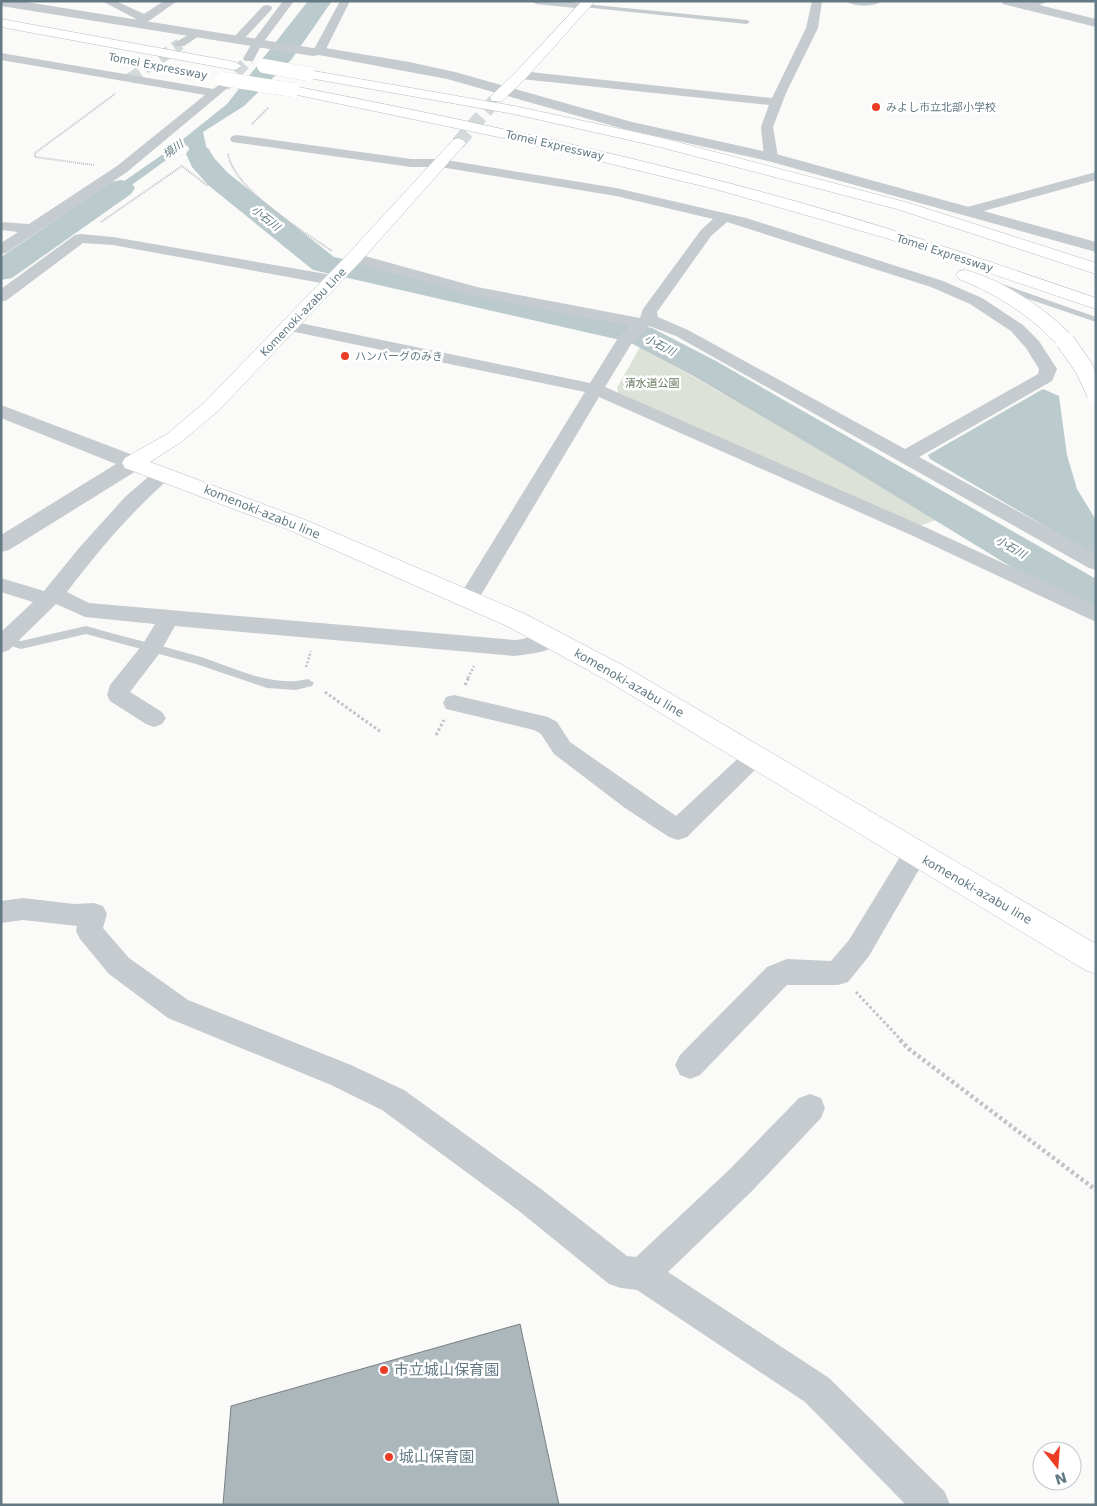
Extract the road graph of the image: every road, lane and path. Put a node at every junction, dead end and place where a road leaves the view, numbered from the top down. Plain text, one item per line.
1 (107, 1) edge
2 (172, 1) edge
3 (273, 1) edge
4 (289, 1) edge
5 (345, 1) edge
6 (536, 1) edge
7 (817, 1) edge
8 (851, 1) edge
9 (876, 1) edge
10 (1006, 1) edge
11 (1045, 1) edge
12 (1, 2) edge
13 (587, 4) edge
14 (1025, 7) junction
15 (141, 21) junction
16 (747, 22) dead end
17 (1, 23) edge
18 (1096, 23) edge
19 (196, 34) junction
20 (1, 35) edge
21 (238, 40) junction
22 (258, 43) junction
23 (180, 44) tunnel mouth
24 (316, 52) junction
25 (1, 56) edge
26 (242, 62) junction
27 (156, 65) dead end
28 (521, 75) junction
29 (306, 76) junction
30 (135, 79) junction
31 (219, 84) junction
32 (501, 94) junction
33 (776, 102) junction
34 (363, 104) junction
35 (237, 139) dead end
36 (458, 143) tunnel mouth
37 (771, 158) junction
38 (440, 163) junction
39 (122, 169) junction
40 (1096, 176) edge
41 (208, 186) dead end
42 (968, 211) junction
43 (723, 218) junction
44 (1, 226) edge
45 (32, 229) junction
46 (80, 238) junction
47 (1096, 248) edge
48 (1, 250) edge
49 (354, 258) junction
50 (1096, 269) edge
51 (972, 277) junction
52 (334, 279) junction
53 (1096, 284) edge
54 (1, 297) edge
55 (1096, 304) edge
56 (1096, 320) edge
57 (290, 326) junction
58 (636, 329) junction
59 (596, 389) junction
60 (1096, 394) edge
61 (1, 411) edge
62 (905, 457) junction
63 (132, 463) junction
64 (163, 474) junction
65 (933, 515) dead end
66 (1, 545) edge
67 (1096, 563) edge
68 (1, 585) edge
69 (51, 597) junction
70 (468, 600) junction
71 (1096, 615) edge
72 (169, 618) junction
73 (318, 632) junction
74 (552, 639) junction
75 (3, 643) edge
76 (151, 649) junction
77 (308, 683) junction
78 (454, 703) dead end
79 (154, 718) dead end
80 (381, 732) dead end
81 (754, 757) junction
82 (915, 854) junction
83 (1, 912) edge
84 (1096, 960) edge
85 (838, 973) junction
86 (690, 1065) dead end
87 (810, 1108) dead end
88 (1096, 1190) edge
89 (642, 1274) junction
90 (932, 1505) edge

1 - 15 street
2 - 15 street
3 - 21 street
4 - 22 street
5 - 24 street
6 - 13 street
7 - 33 street
8 - 9 street
10 - 14 street
11 - 14 street
12 - 15 street
13 - 16 lane
13 - 28 main road
14 - 18 street
15 - 19 street
17 - 26 main road, Tomei Expressway
19 - 21 street
19 - 23 street
20 - 27 main road, Tomei Expressway
21 - 22 street
22 - 24 street
22 - 26 street
24 - 32 street
25 - 30 street
26 - 29 main road, Tomei Expressway
28 - 32 main road
28 - 33 street
29 - 50 main road
29 - 53 main road, Tomei Expressway
30 - 31 street
30 - 39 path
31 - 34 main road, Tomei Expressway, bridge
31 - 39 street
32 - 37 street
33 - 37 street
34 - 51 main road
34 - 55 main road, Tomei Expressway
35 - 38 street
36 - 38 main road, Komenoki-azabu Line
37 - 42 street
38 - 43 street
38 - 49 main road, Komenoki-azabu Line
39 - 45 street
40 - 42 street
41 - 46 path
42 - 47 street
43 - 58 street
43 - 62 street
44 - 45 street
45 - 48 street
46 - 52 street
46 - 54 street
49 - 52 main road, Komenoki-azabu Line
49 - 58 street
51 - 56 lane
51 - 60 main road, bridge
52 - 57 main road, Komenoki-azabu Line
57 - 59 street
57 - 63 main road, Komenoki-azabu Line
58 - 59 street
58 - 62 street
58 - 65 path
59 - 70 street
59 - 71 street
61 - 63 street
62 - 67 street
63 - 64 main road, komenoki-azabu line
63 - 66 street
64 - 69 street
64 - 70 main road, komenoki-azabu line
68 - 69 street
69 - 72 street
69 - 75 street
70 - 74 main road, komenoki-azabu line
72 - 73 street
72 - 76 street
73 - 74 street
73 - 77 path
74 - 81 main road, komenoki-azabu line
75 - 76 lane
76 - 77 lane
76 - 79 street
77 - 80 path
78 - 81 street
81 - 82 main road, komenoki-azabu line
82 - 84 main road, komenoki-azabu line
82 - 85 street
83 - 89 street
85 - 86 street
85 - 88 path
87 - 89 street
89 - 90 street

